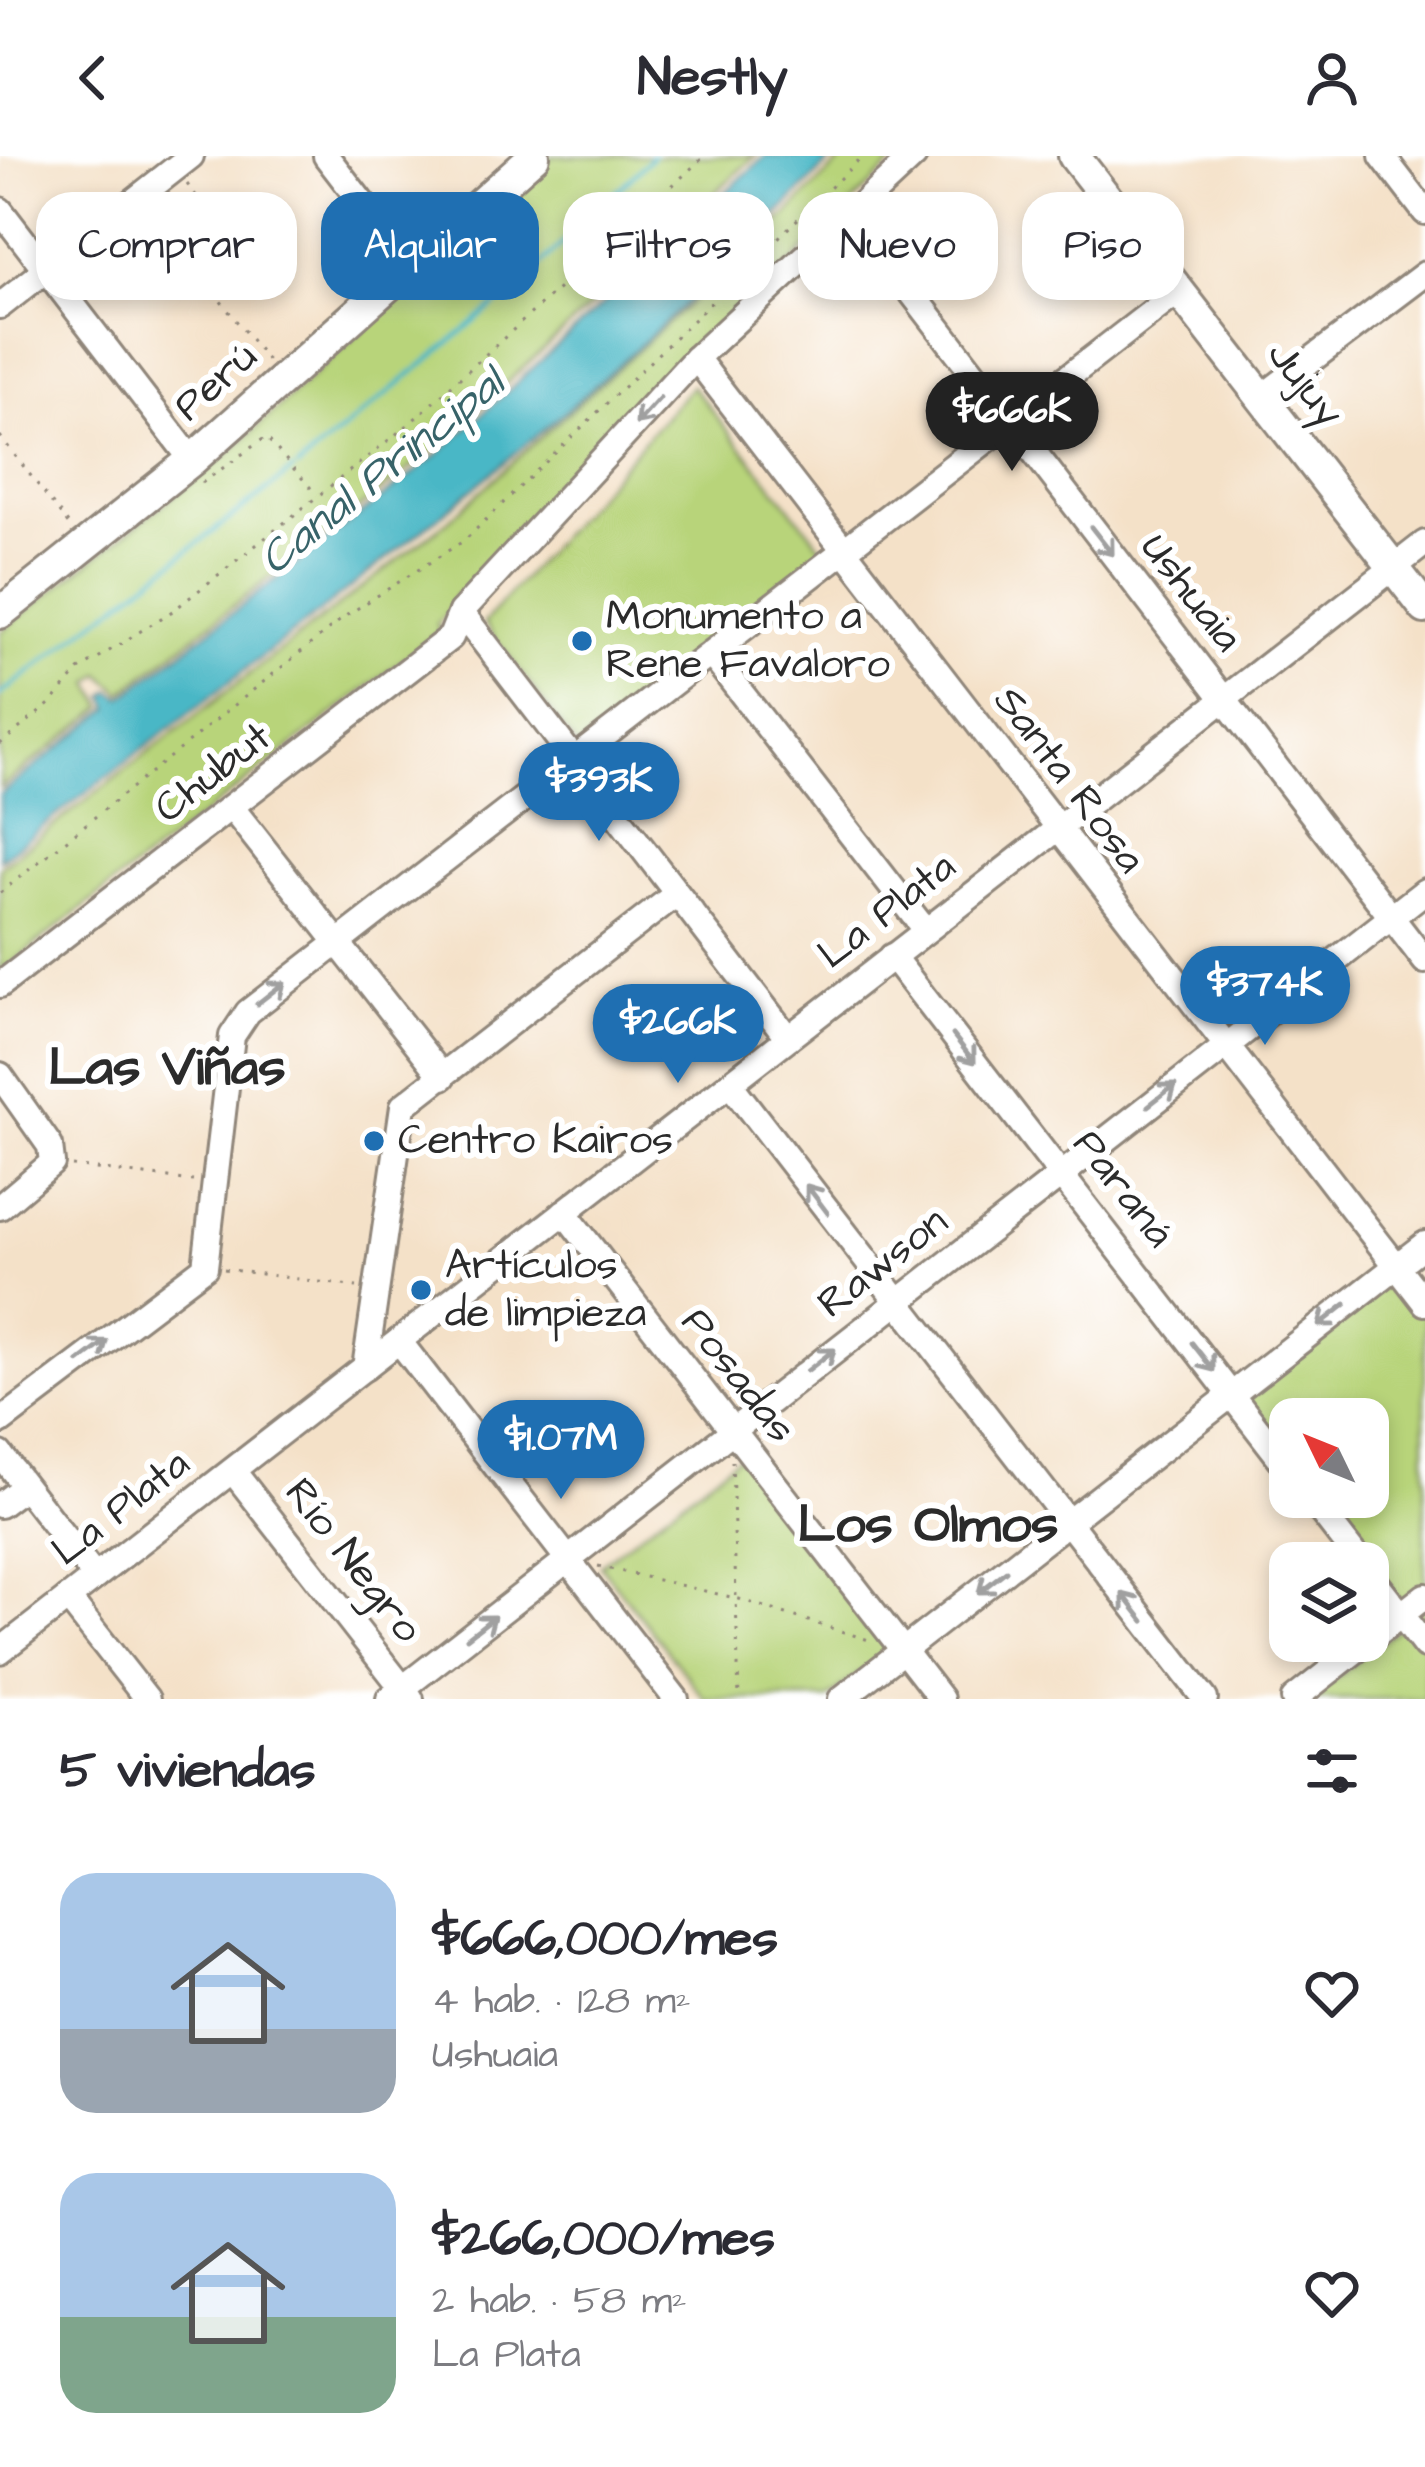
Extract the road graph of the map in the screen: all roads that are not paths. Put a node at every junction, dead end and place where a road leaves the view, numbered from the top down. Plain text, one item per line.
1 (145, 156) edge
2 (326, 156) edge
3 (534, 156) edge
4 (914, 156) edge
5 (1382, 156) edge
6 (1083, 159) edge
7 (176, 168) edge
8 (145, 192) edge
9 (354, 192) edge
10 (495, 192) edge
11 (876, 192) edge
12 (1107, 192) edge
13 (0, 210) edge
14 (1425, 212) edge
15 (36, 257) edge
16 (798, 264) edge
17 (1425, 274) edge
18 (36, 278) edge
19 (1184, 297) edge
20 (68, 300) edge
21 (375, 300) edge
22 (916, 300) edge
23 (1167, 300) edge
24 (0, 306) edge
25 (696, 358) junction
26 (1262, 397) junction
27 (1009, 422) junction
28 (189, 462) junction
29 (1425, 543) edge
30 (844, 551) junction
31 (1393, 568) junction
32 (1425, 608) edge
33 (461, 612) junction
34 (0, 613) edge
35 (711, 654) junction
36 (1222, 700) junction
37 (574, 762) junction
38 (232, 808) junction
39 (1056, 830) junction
40 (1425, 890) edge
41 (675, 895) junction
42 (1390, 917) junction
43 (925, 930) junction
44 (337, 942) junction
45 (892, 956) junction
46 (1425, 961) edge
47 (0, 986) edge
48 (788, 1038) junction
49 (1226, 1046) junction
50 (0, 1076) edge
51 (442, 1077) junction
52 (730, 1084) junction
53 (1061, 1173) junction
54 (0, 1207) edge
55 (564, 1212) junction
56 (1425, 1244) edge
57 (1396, 1266) junction
58 (896, 1303) junction
59 (1425, 1304) edge
60 (399, 1341) junction
61 (365, 1368) junction
62 (1231, 1394) junction
63 (0, 1422) edge
64 (731, 1430) junction
65 (1269, 1444) edge
66 (0, 1454) edge
67 (233, 1471) junction
68 (24, 1486) junction
69 (0, 1505) edge
70 (1326, 1518) edge
71 (1068, 1523) junction
72 (1345, 1542) edge
73 (567, 1559) junction
74 (94, 1577) junction
75 (1425, 1596) edge
76 (68, 1598) junction
77 (1389, 1599) edge
78 (1401, 1615) junction
79 (1425, 1646) edge
80 (0, 1651) edge
81 (903, 1651) junction
82 (401, 1695) edge
83 (147, 1699) edge
84 (676, 1699) edge
85 (842, 1699) edge
86 (941, 1699) edge
87 (1205, 1699) edge
88 (1294, 1699) edge

1 - 7 street
2 - 9 street
3 - 10 main road, Perú
4 - 11 street, Chubut
5 - 14 street
6 - 12 main road, Jujuy
7 - 8 street
13 - 15 street
16 - 25 street, Chubut
17 - 26 street
18 - 24 street
19 - 26 main road, Jujuy
20 - 28 street
21 - 28 main road, Perú
22 - 27 street, Ushuaia
23 - 27 street
25 - 30 street, Santa Rosa
25 -> 33 street, Chubut
26 - 31 main road, Jujuy
27 - 30 street
27 -> 36 street, Ushuaia
28 - 34 main road, Perú
29 - 31 street, La Plata
30 - 35 street
30 - 39 street, Santa Rosa
31 - 32 main road, Jujuy
31 - 36 street, La Plata
33 - 37 street
33 - 38 street, Chubut
35 - 37 street
35 - 43 street
36 - 39 street, La Plata
36 - 42 street, Ushuaia
37 - 41 street
37 - 44 street
38 - 44 street
38 - 47 street, Chubut
39 - 43 street, La Plata
39 - 49 street, Santa Rosa
40 - 42 street, Rawson
41 - 48 street
41 - 51 street
42 - 46 street, Ushuaia
42 - 49 street, Rawson
43 - 45 street, La Plata
44 - 51 street
63 -> 44 street
45 - 48 street, La Plata
45 -> 53 street, Paraná
48 - 52 street, La Plata
53 -> 49 street, Rawson
49 - 57 street, Santa Rosa
50 - 54 street
51 - 61 street
52 - 55 street, La Plata
58 -> 52 street
53 - 58 street, Rawson
53 -> 62 street, Paraná
55 - 60 street, La Plata
55 - 64 street, Posadas
56 - 57 street
57 - 59 street, Santa Rosa
57 -> 62 street
64 -> 58 street, Rawson
58 - 71 street
60 - 61 street, La Plata
60 - 73 street
61 - 67 street, La Plata
62 - 65 street, Paraná
62 - 71 street
64 - 73 street, Rawson
64 - 81 street, Posadas
66 - 68 street
67 - 74 street, La Plata
67 - 82 street, Río Negro
68 - 69 street
68 - 74 street
70 - 72 street
71 -> 81 street
87 -> 71 street
82 -> 73 street, Rawson
73 - 84 street
74 - 76 street, La Plata
75 - 78 street
76 - 80 street, La Plata
76 - 83 street
77 - 78 street
78 - 79 street
78 - 88 street
81 - 85 street
81 - 86 street, Posadas

